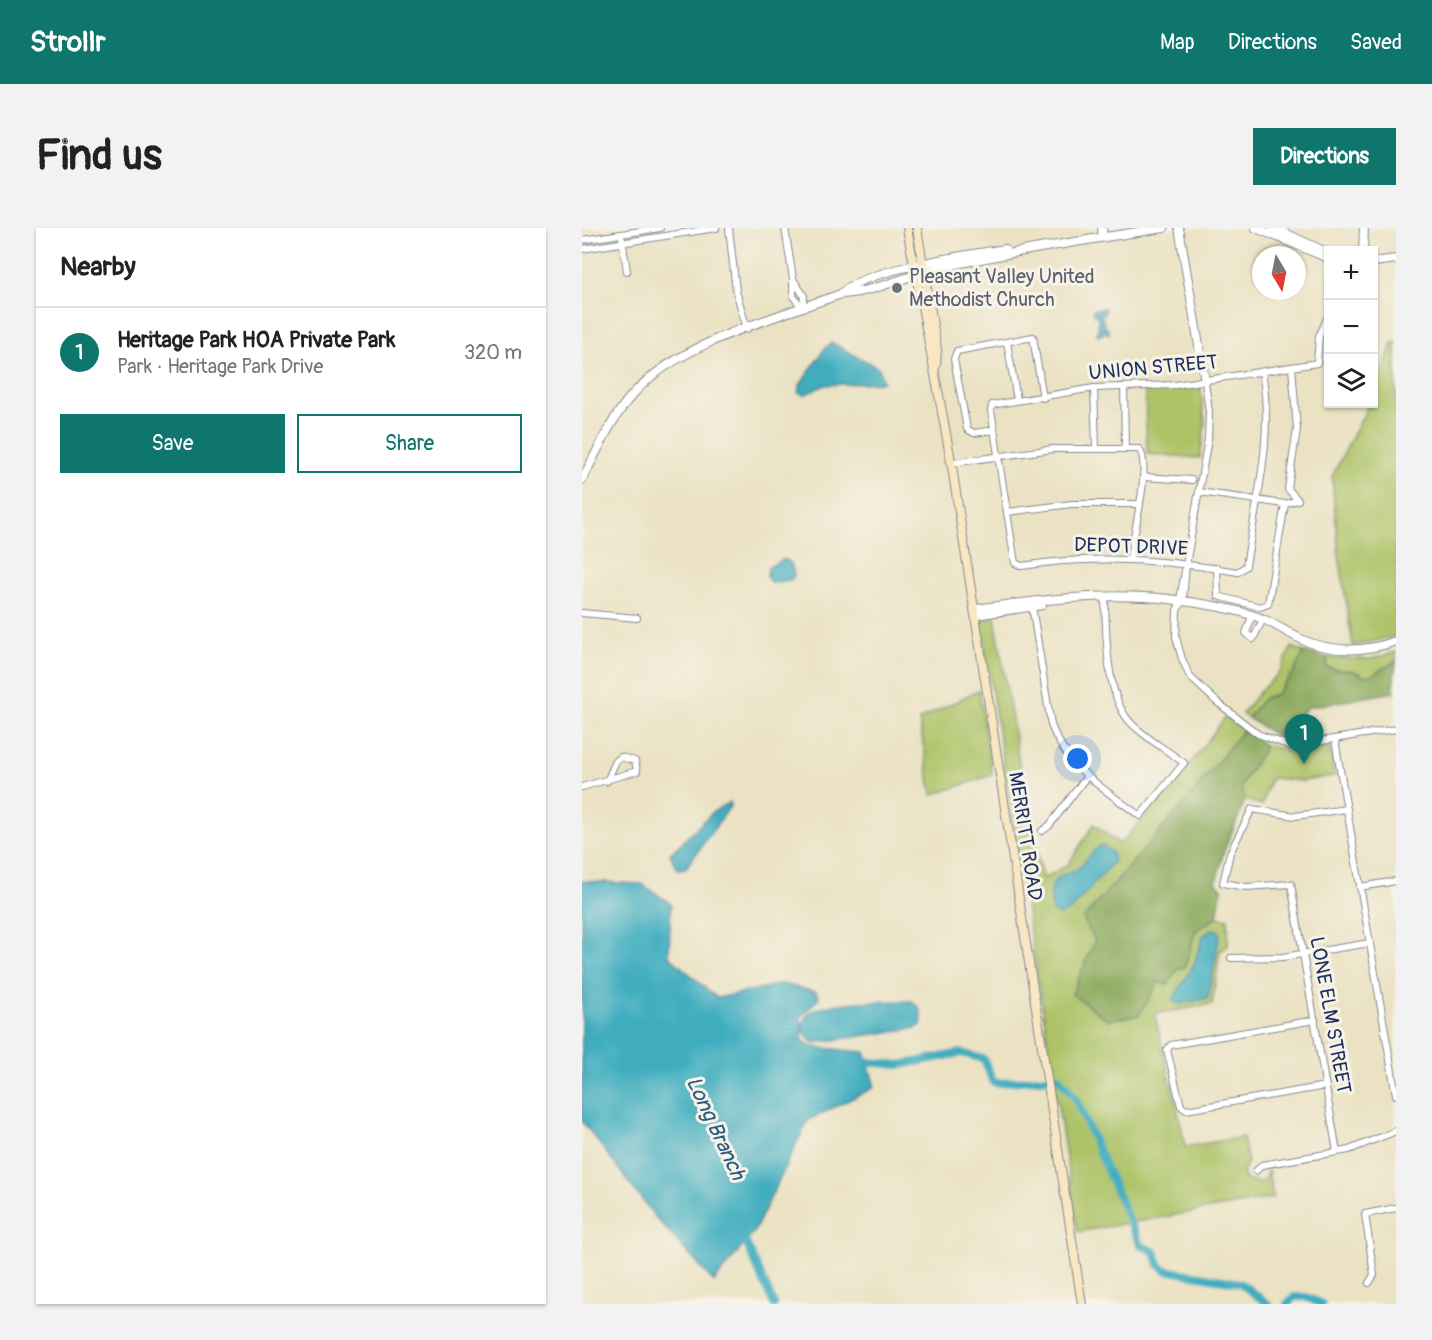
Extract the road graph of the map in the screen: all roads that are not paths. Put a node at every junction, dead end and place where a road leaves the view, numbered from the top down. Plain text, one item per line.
1 (660, 228) edge
2 (716, 228) edge
3 (729, 228) edge
4 (785, 228) edge
5 (907, 228) edge
6 (917, 228) edge
7 (1129, 228) edge
8 (1164, 228) edge
9 (1179, 228) edge
10 (1256, 228) edge
11 (1274, 228) edge
12 (1364, 228) edge
13 (672, 231) edge
14 (1102, 233) edge
15 (621, 234) junction
16 (582, 240) edge
17 (623, 243) junction
18 (1363, 246) edge
19 (582, 249) edge
20 (1324, 251) edge
21 (1324, 256) edge
22 (1396, 257) edge
23 (1378, 259) edge
24 (919, 269) junction
25 (627, 271) dead end
26 (793, 279) junction
27 (802, 308) junction
28 (1324, 326) edge
29 (747, 329) junction
30 (1007, 342) junction
31 (1292, 367) junction
32 (1262, 372) junction
33 (1206, 381) junction
34 (1124, 387) junction
35 (1094, 388) junction
36 (1043, 398) junction
37 (1017, 400) junction
38 (994, 430) junction
39 (1096, 448) junction
40 (1125, 448) junction
41 (998, 457) junction
42 (951, 465) junction
43 (1143, 477) junction
44 (582, 480) edge
45 (1192, 480) dead end
46 (1199, 492) junction
47 (1256, 501) junction
48 (1139, 504) junction
49 (1285, 504) junction
50 (1007, 512) junction
51 (1130, 558) junction
52 (1186, 564) junction
53 (1217, 568) junction
54 (1106, 598) junction
55 (1180, 602) junction
56 (1032, 606) junction
57 (975, 612) junction
58 (582, 613) edge
59 (637, 618) dead end
60 (1251, 618) junction
61 (1262, 621) junction
62 (1396, 641) edge
63 (1396, 646) edge
64 (1396, 729) edge
65 (1335, 740) junction
66 (1087, 776) junction
67 (607, 781) junction
68 (582, 787) edge
69 (1347, 808) junction
70 (1042, 831) dead end
71 (1396, 880) edge
72 (1360, 887) junction
73 (1370, 943) junction
74 (1304, 954) junction
75 (1231, 958) dead end
76 (1315, 1020) junction
77 (1326, 1086) junction
78 (1396, 1095) edge
79 (1396, 1131) edge
80 (1337, 1152) junction
81 (1256, 1171) dead end
82 (1396, 1208) edge
83 (1370, 1283) dead end
84 (1082, 1304) edge

1 - 15 street
2 - 13 street
3 - 29 street
4 - 26 street
5 - 24 main road, MERRITT ROAD
6 - 24 main road, MERRITT ROAD
7 - 14 street
8 - 14 street
9 - 33 street
10 - 21 street
11 - 20 street
12 - 18 street
13 - 17 street
14 - 24 street
15 - 16 street
15 - 17 street
17 - 19 street
17 - 25 street
22 - 23 street
24 - 27 street
24 - 42 main road, MERRITT ROAD
26 - 27 street
26 - 27 street
27 - 29 street
28 - 31 street, UNION STREET
29 - 44 street
30 - 36 street
30 - 37 street
30 - 38 street
31 - 32 street, UNION STREET
31 - 49 street
32 - 33 street, UNION STREET
32 - 47 street
33 - 34 street, UNION STREET
33 - 46 street
34 - 35 street, UNION STREET
34 - 40 street
35 - 36 street, UNION STREET
35 - 39 street
36 - 37 street, UNION STREET
37 - 38 street, UNION STREET
38 - 41 street
39 - 40 street
39 - 41 street
40 - 43 street
41 - 42 street
41 - 50 street
42 - 57 main road, MERRITT ROAD
43 - 45 street
43 - 48 street
46 - 47 street
46 - 52 street
47 - 49 street
47 - 53 street, DEPOT DRIVE
48 - 50 street
48 - 51 street
49 - 53 street
50 - 51 street, DEPOT DRIVE
51 - 52 street, DEPOT DRIVE
52 - 53 street, DEPOT DRIVE
52 - 55 street
54 - 55 street
54 - 56 street
54 - 57 street
54 - 66 street
55 - 60 street
55 - 65 street
56 - 57 street
56 - 66 street
57 - 84 main road, MERRITT ROAD
58 - 59 street
60 - 61 street
60 - 61 street
61 - 62 street
61 - 63 street
64 - 65 street
65 - 69 street
66 - 70 street
67 - 67 street
67 - 68 street
69 - 72 street
69 - 74 street, LONE ELM STREET
71 - 72 street
72 - 73 street
73 - 74 street
73 - 78 street
74 - 75 street
74 - 76 street, LONE ELM STREET
76 - 77 street, LONE ELM STREET
76 - 77 street
77 - 80 street, LONE ELM STREET
79 - 80 street
80 - 81 street
82 - 83 street

